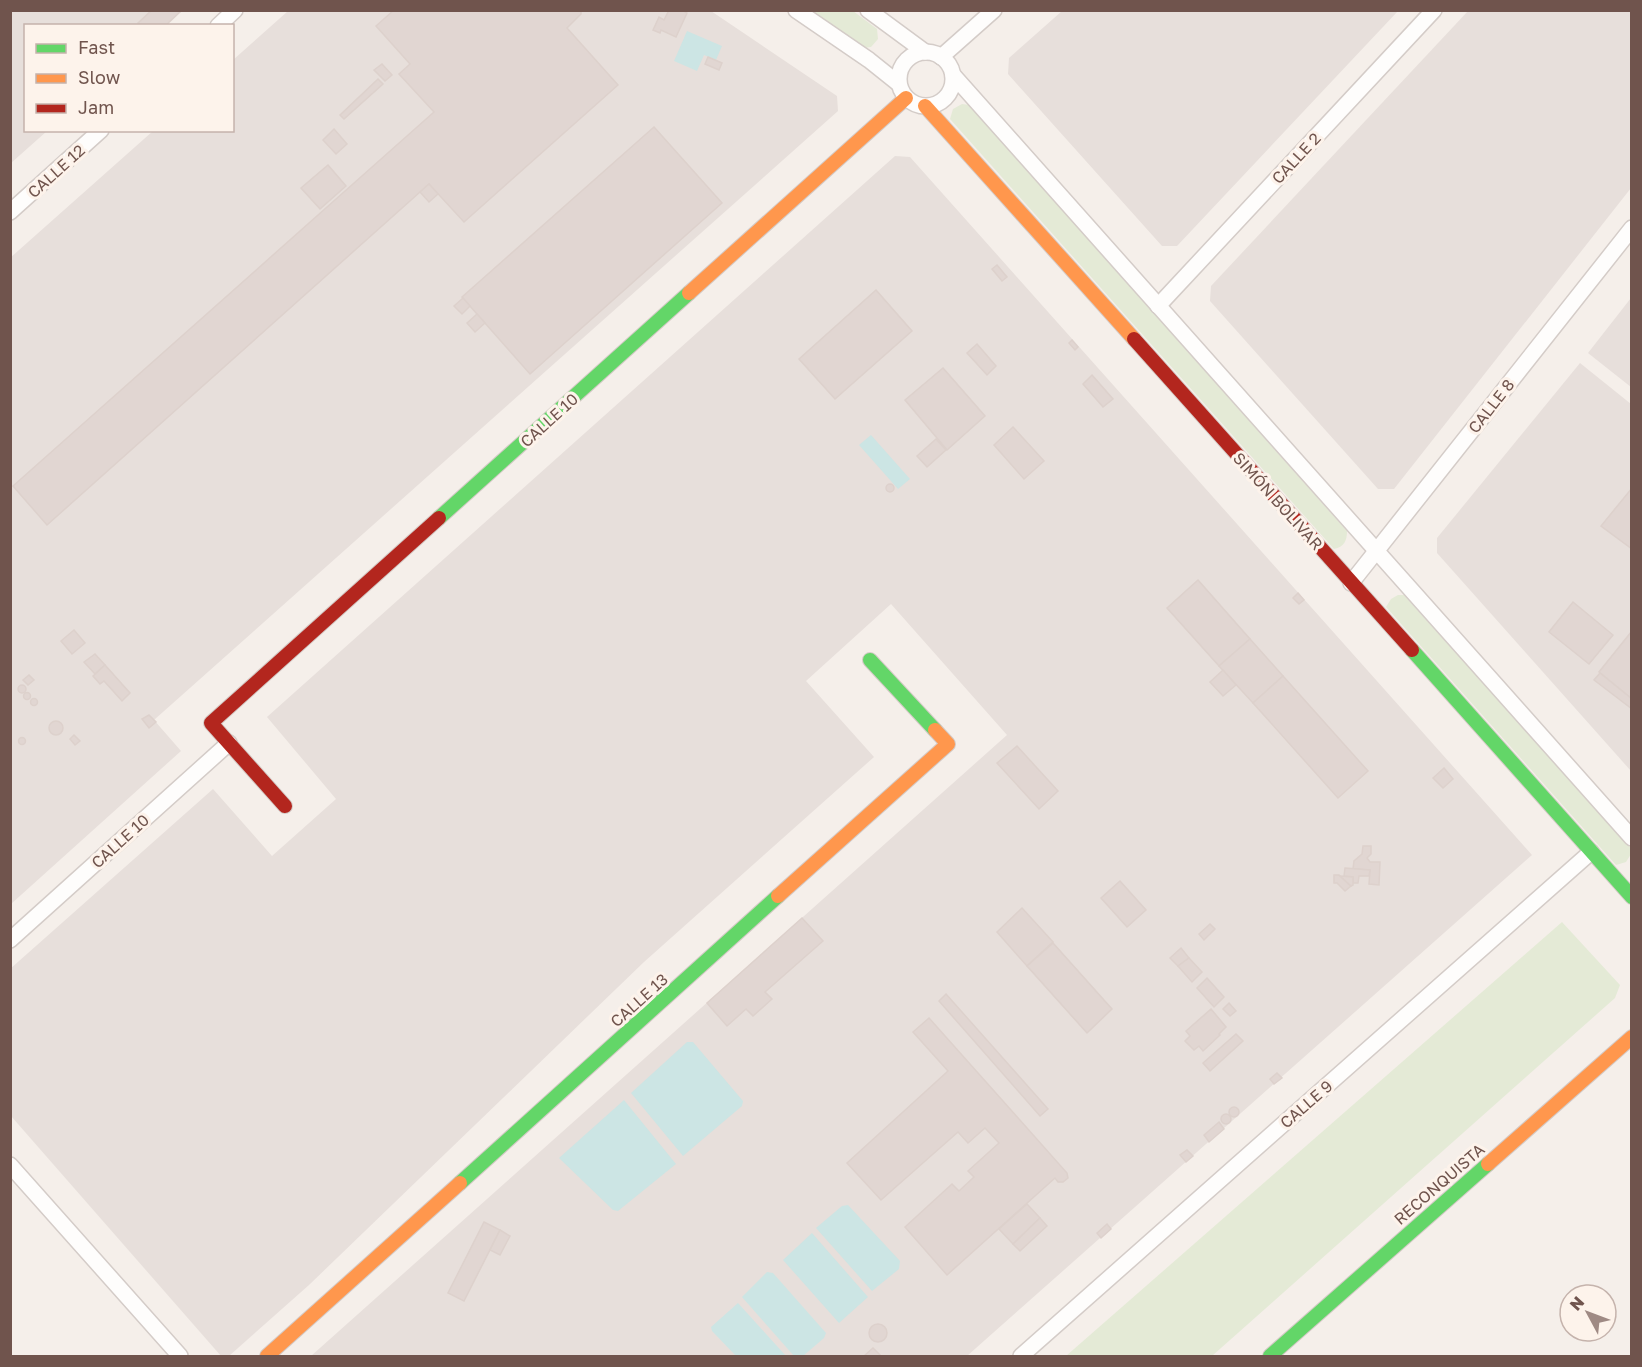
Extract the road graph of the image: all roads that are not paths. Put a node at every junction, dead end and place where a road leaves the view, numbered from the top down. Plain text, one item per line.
1 (235, 10) edge
2 (796, 10) edge
3 (868, 10) edge
4 (994, 10) edge
5 (1434, 10) edge
6 (220, 24) edge
7 (925, 52) junction
8 (941, 57) junction
9 (953, 75) junction
10 (903, 91) junction
11 (925, 106) junction
12 (99, 132) edge
13 (10, 212) edge
14 (1632, 228) edge
15 (1158, 306) junction
16 (1376, 551) junction
17 (1351, 583) junction
18 (870, 660) dead end
19 (229, 743) junction
20 (285, 806) dead end
21 (1632, 838) edge
22 (1591, 852) junction
23 (1629, 890) edge
24 (10, 940) edge
25 (1632, 1037) edge
26 (10, 1165) edge
27 (180, 1356) edge
28 (267, 1356) edge
29 (1021, 1356) edge
30 (1270, 1356) edge

1 - 6 street
2 - 10 street
3 - 7 street
4 - 8 street
5 - 15 street, CALLE 2
7 - 8 street
7 - 10 street
8 - 9 street
9 - 11 street
9 - 15 street
10 - 11 street
10 - 19 street, CALLE 10
11 - 17 street, SIMÓN BOLIVAR
12 - 13 street, CALLE 12
14 - 16 street, CALLE 8
15 - 16 street
16 - 17 street, CALLE 8
16 - 21 street
17 - 22 street, SIMÓN BOLIVAR
18 - 28 street, CALLE 13
19 - 20 street, CALLE 10
19 - 24 street, CALLE 10
22 - 23 street, SIMÓN BOLIVAR
22 - 29 street, CALLE 9
25 - 30 street, RECONQUISTA
26 - 27 street

